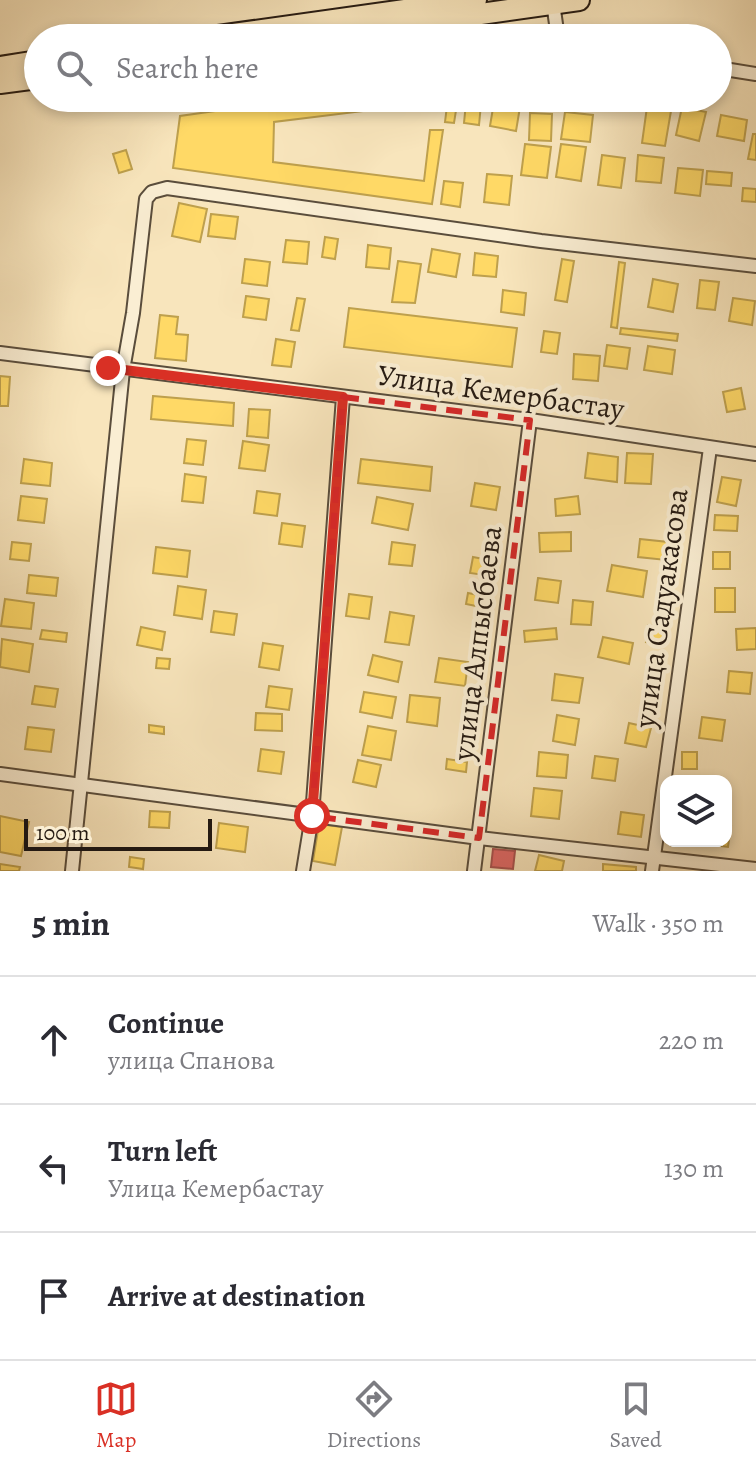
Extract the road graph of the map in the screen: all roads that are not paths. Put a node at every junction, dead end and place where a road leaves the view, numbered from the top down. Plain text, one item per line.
1 (476, 0) edge
2 (579, 0) edge
3 (553, 3) junction
4 (304, 24) edge
5 (408, 24) edge
6 (556, 24) edge
7 (24, 63) edge
8 (0, 67) edge
9 (732, 70) edge
10 (756, 74) edge
11 (24, 80) edge
12 (0, 83) edge
13 (756, 266) edge
14 (0, 353) edge
15 (123, 370) junction
16 (343, 397) junction
17 (530, 420) junction
18 (710, 448) junction
19 (756, 454) edge
20 (0, 774) edge
21 (80, 784) junction
22 (312, 816) junction
23 (479, 838) junction
24 (654, 856) junction
25 (756, 869) edge
26 (72, 871) edge
27 (303, 871) edge
28 (474, 871) edge
29 (652, 871) edge

1 - 4 main road
2 - 3 main road
3 - 5 main road
3 - 6 street
7 - 8 main road
9 - 10 street
11 - 12 main road
13 - 15 street
14 - 15 street, Улица Кемербастау
15 - 16 street, Улица Кемербастау
15 - 21 street
16 - 17 street, Улица Кемербастау
16 - 22 street
17 - 18 street, Улица Кемербастау
17 - 23 street, улица Алпысбаева
18 - 19 street, Улица Кемербастау
18 - 24 street, улица Садуакасова
20 - 21 street
21 - 22 street
21 - 26 street
22 - 23 street
22 - 27 street
23 - 24 street
23 - 28 street, улица Алпысбаева
24 - 25 street
24 - 29 street, улица Садуакасова

